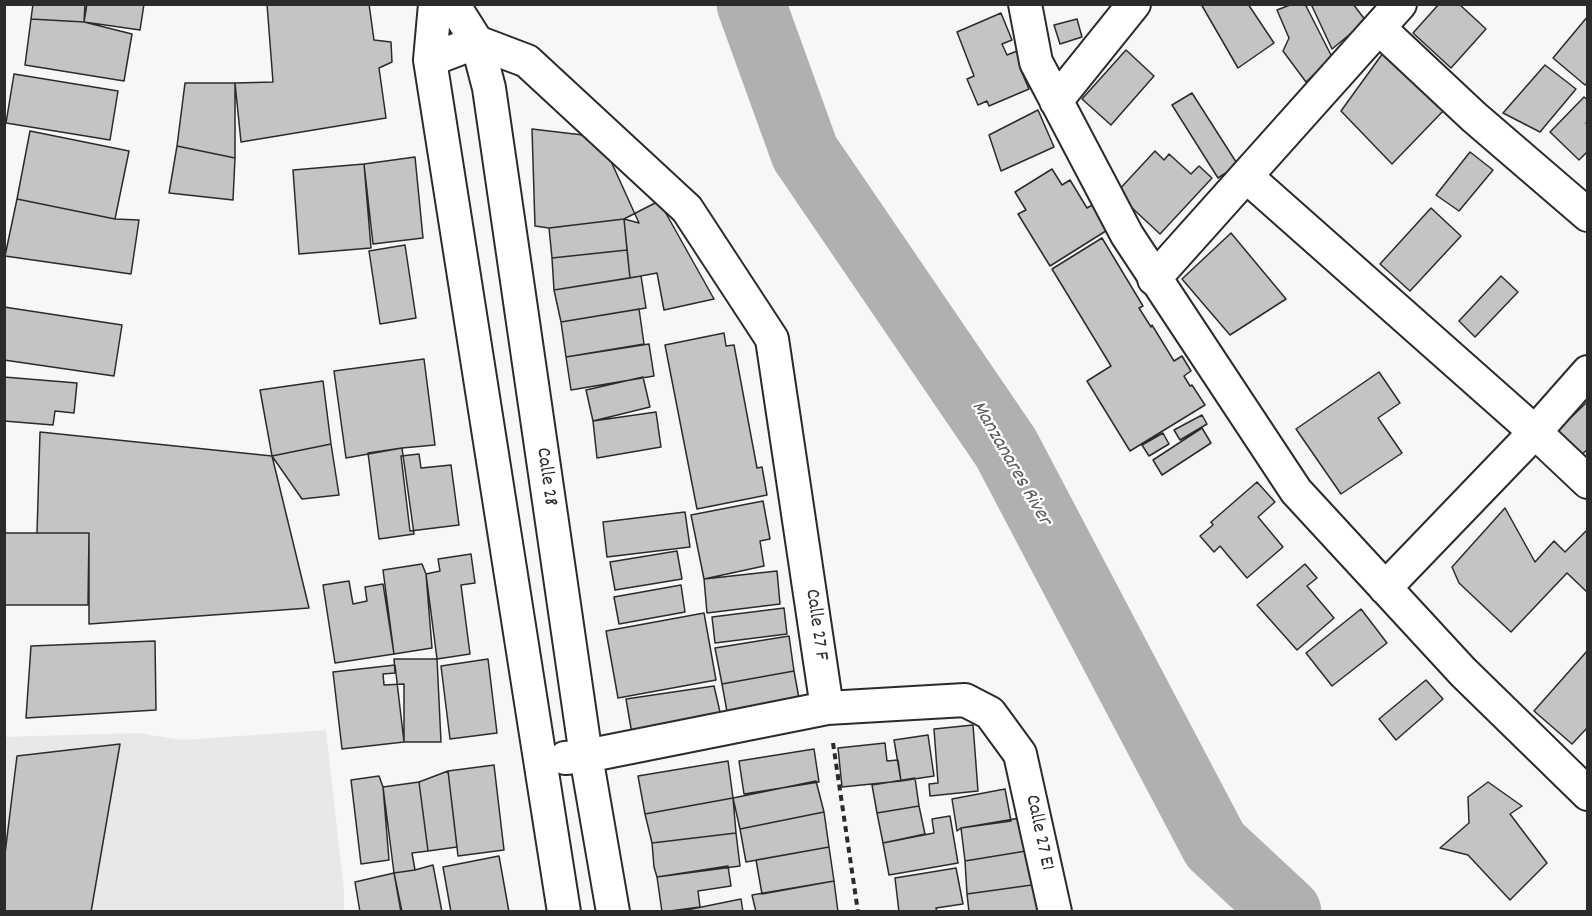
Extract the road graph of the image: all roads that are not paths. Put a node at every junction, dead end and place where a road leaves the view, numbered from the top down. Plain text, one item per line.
1 (435, 4) edge
2 (453, 4) edge
3 (1025, 4) edge
4 (1134, 4) edge
5 (1400, 4) edge
6 (1379, 28) junction
7 (477, 42) junction
8 (430, 60) junction
9 (1056, 101) junction
10 (1246, 176) junction
11 (1587, 215) edge
12 (1154, 279) junction
13 (1587, 372) edge
14 (1535, 432) junction
15 (1587, 482) edge
16 (1385, 588) junction
17 (827, 708) junction
18 (586, 756) junction
19 (540, 760) junction
20 (1587, 794) edge
21 (564, 912) edge
22 (613, 912) edge
23 (1055, 912) edge

1 - 8 street
2 - 7 street, Calle 28
3 - 9 street
4 - 9 street
5 - 6 street
6 - 10 street
6 - 11 street
7 - 8 street
7 - 17 street, Calle 27 F
7 - 18 street, Calle 28
8 - 19 street
9 - 12 street
10 - 12 street
10 - 14 street
12 - 16 street
13 - 14 street
14 - 15 street
14 - 16 street
16 - 20 street
17 - 18 street
17 - 23 street, Calle 27 E1
18 - 19 street
18 - 22 street, Calle 28
19 - 21 street

